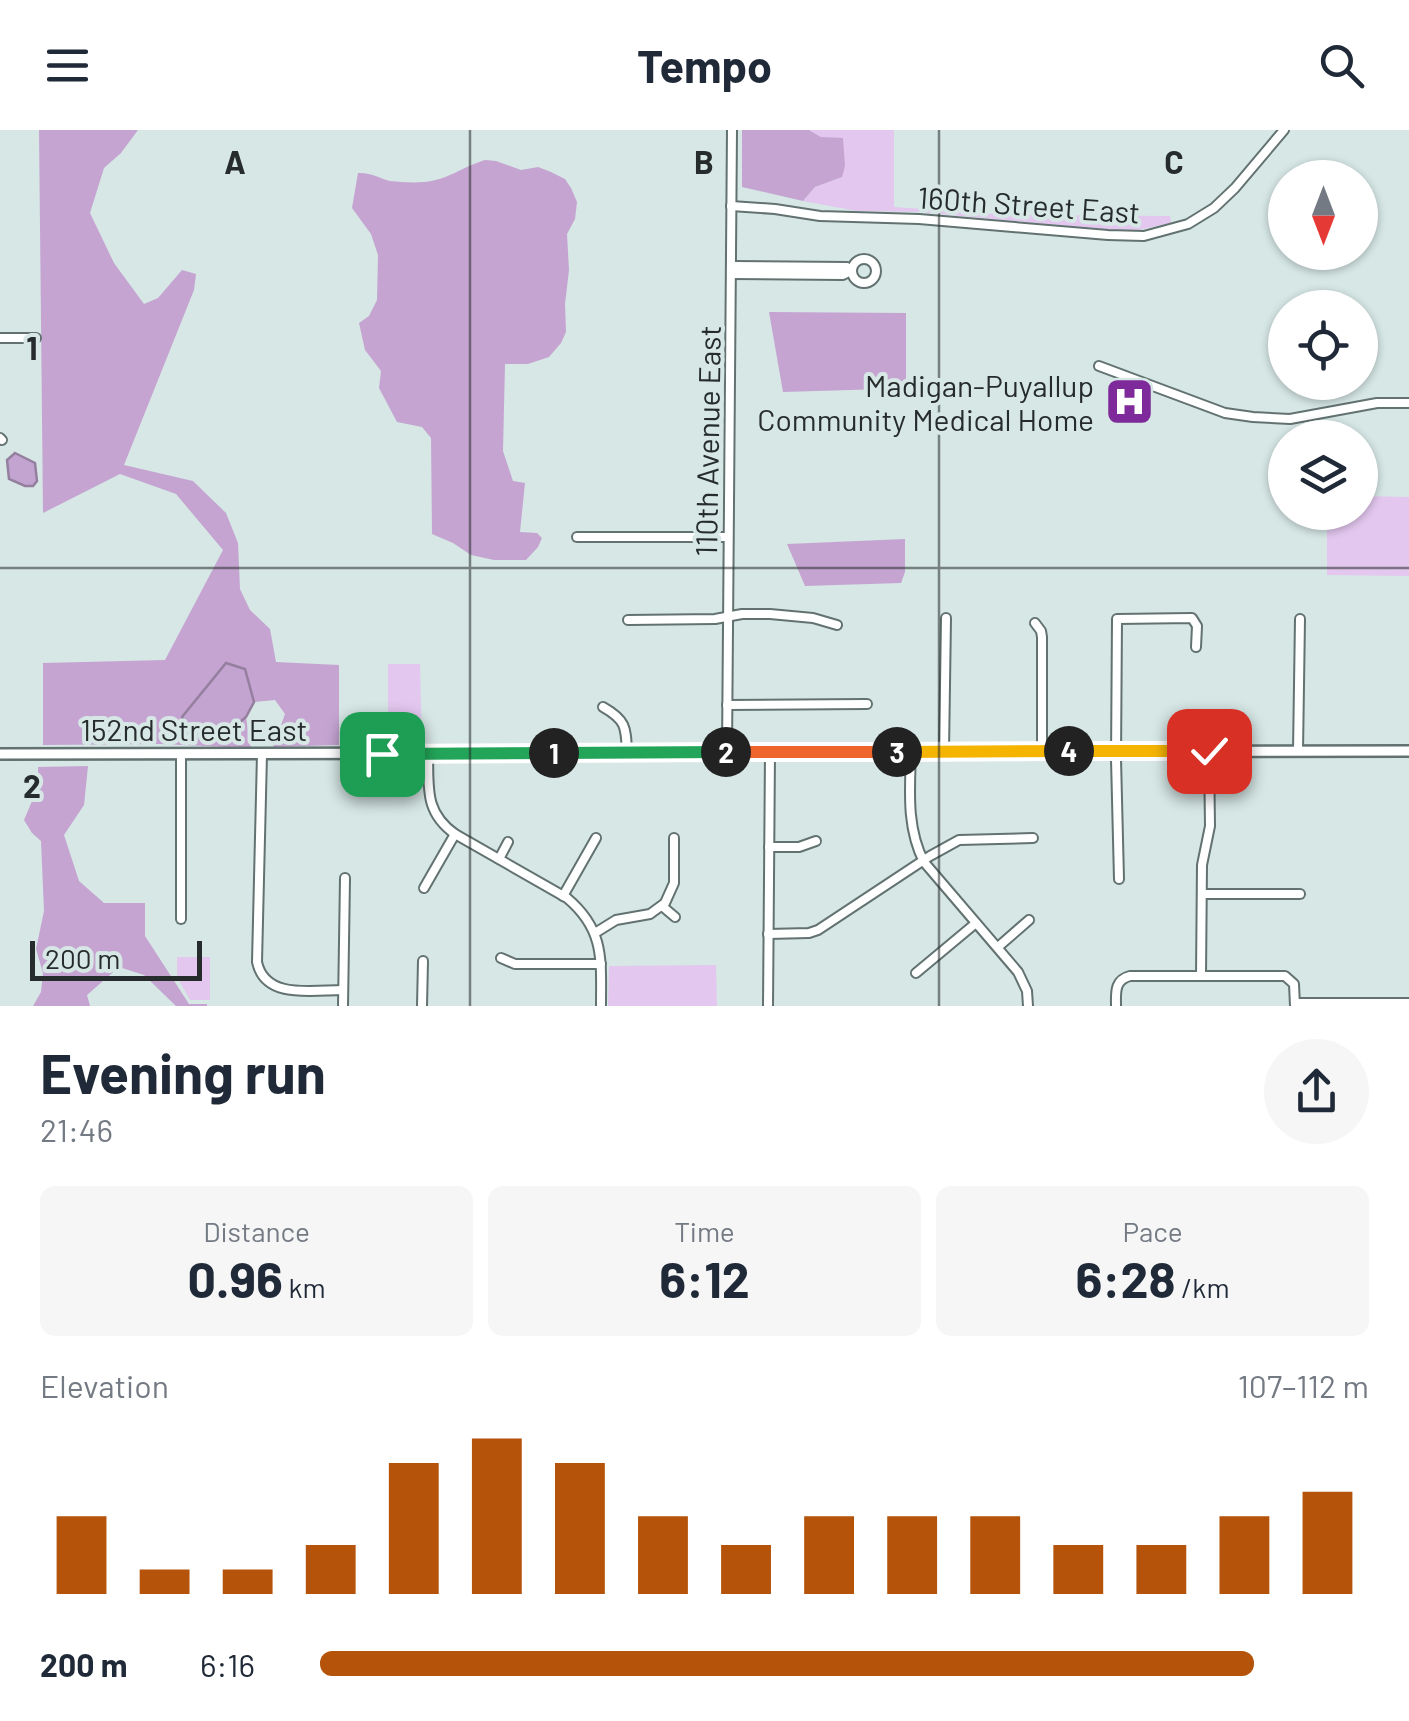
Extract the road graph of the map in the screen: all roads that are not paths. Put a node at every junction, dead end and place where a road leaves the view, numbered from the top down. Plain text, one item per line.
1 (732, 130) edge
2 (1278, 132) edge
3 (731, 206) junction
4 (731, 270) junction
5 (852, 271) dead end
6 (0, 338) edge
7 (36, 338) dead end
8 (1099, 366) dead end
9 (1409, 403) edge
10 (577, 537) dead end
11 (728, 538) junction
12 (727, 616) junction
13 (946, 618) dead end
14 (1300, 619) dead end
15 (628, 620) dead end
16 (1035, 623) dead end
17 (838, 625) dead end
18 (1196, 647) dead end
19 (868, 704) dead end
20 (602, 706) dead end
21 (728, 706) junction
22 (944, 751) junction
23 (1116, 751) junction
24 (1209, 751) junction
25 (1298, 751) junction
26 (1409, 751) edge
27 (627, 752) junction
28 (727, 752) junction
29 (770, 752) junction
30 (911, 752) junction
31 (1042, 752) junction
32 (0, 754) edge
33 (181, 754) junction
34 (262, 754) junction
35 (428, 754) junction
36 (455, 834) junction
37 (596, 838) dead end
38 (674, 838) dead end
39 (1033, 838) dead end
40 (816, 841) dead end
41 (508, 842) dead end
42 (769, 847) junction
43 (499, 859) junction
44 (924, 862) junction
45 (345, 878) dead end
46 (1119, 879) dead end
47 (424, 888) dead end
48 (1202, 894) junction
49 (1300, 894) dead end
50 (563, 896) junction
51 (662, 906) junction
52 (675, 918) dead end
53 (181, 919) dead end
54 (1029, 920) dead end
55 (976, 923) junction
56 (595, 933) junction
57 (768, 934) junction
58 (998, 947) junction
59 (502, 958) dead end
60 (423, 961) dead end
61 (601, 964) junction
62 (916, 973) dead end
63 (1201, 976) junction
64 (344, 990) junction
65 (1409, 1003) edge
66 (1295, 1005) edge
67 (343, 1006) edge
68 (422, 1006) edge
69 (601, 1006) edge
70 (768, 1006) edge
71 (1028, 1006) edge
72 (1116, 1006) edge

1 - 3 street, 110th Avenue East
2 - 3 street, 160th Street East
3 - 4 street, 110th Avenue East
4 - 5 street
4 - 11 street, 110th Avenue East
6 - 7 street
8 - 9 street
10 - 11 street
11 - 12 street, 110th Avenue East
12 - 15 street
12 - 17 street
12 - 21 street, 110th Avenue East
13 - 22 street
14 - 25 street
16 - 31 street
18 - 23 street
19 - 21 street
20 - 27 street
21 - 28 street, 110th Avenue East
22 - 30 main road, 152nd Street East
22 - 31 main road, 152nd Street East
23 - 24 main road, 152nd Street East
23 - 31 main road, 152nd Street East
23 - 46 street
24 - 25 main road, 152nd Street East
24 - 48 street
25 - 26 main road, 152nd Street East
27 - 28 main road, 152nd Street East
27 - 35 main road, 152nd Street East
28 - 29 main road, 152nd Street East
29 - 30 main road, 152nd Street East
29 - 42 street
30 - 44 street
32 - 33 main road, 152nd Street East
33 - 34 main road, 152nd Street East
33 - 53 street
34 - 35 main road, 152nd Street East
34 - 64 street
35 - 36 street
36 - 43 street
36 - 47 street
37 - 50 street
38 - 51 street
39 - 44 street
40 - 42 street
41 - 43 street
42 - 57 street
43 - 50 street
44 - 55 street
44 - 57 street
45 - 64 street
48 - 49 street
48 - 63 street
50 - 56 street
51 - 52 street
51 - 56 street
54 - 58 street
55 - 58 street
55 - 62 street
56 - 61 street
57 - 70 street
58 - 71 street
59 - 61 street
60 - 68 street
61 - 69 street
63 - 66 street
63 - 72 street
64 - 67 street
65 - 66 street

